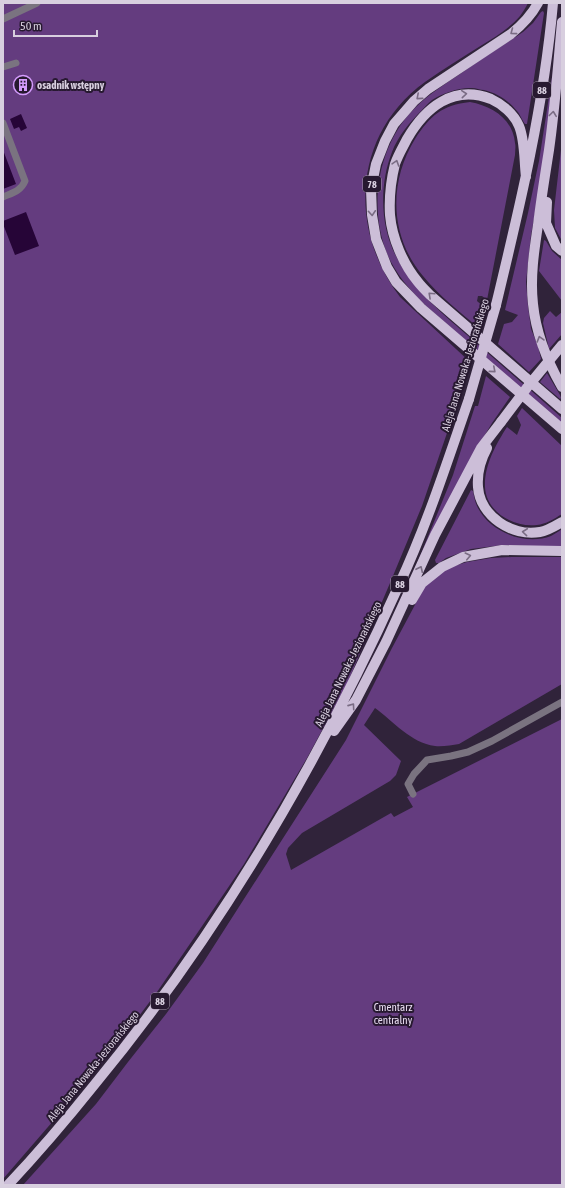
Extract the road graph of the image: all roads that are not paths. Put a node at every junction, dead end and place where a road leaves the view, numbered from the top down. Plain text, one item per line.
1 (37, 3) edge
2 (538, 3) edge
3 (553, 3) edge
4 (26, 5) edge
5 (3, 19) edge
6 (562, 22) edge
7 (16, 63) dead end
8 (3, 67) edge
9 (3, 123) edge
10 (549, 148) junction
11 (526, 177) junction
12 (3, 197) edge
13 (562, 251) edge
14 (562, 345) edge
15 (562, 387) edge
16 (527, 400) junction
17 (562, 409) edge
18 (501, 422) junction
19 (562, 429) edge
20 (562, 436) edge
21 (562, 522) edge
22 (562, 552) edge
23 (386, 642) junction
24 (562, 702) edge
25 (313, 760) junction
26 (413, 794) dead end
27 (8, 1185) edge

1 - 4 lane
2 -> 16 main road, 78
3 - 11 main road, Aleja Jana Nowaka-Jeziorańskiego / 88
4 - 5 lane
10 -> 6 main road
7 - 8 lane
9 - 12 lane
10 - 13 main road
15 -> 10 main road
17 -> 11 main road
11 - 25 main road, Aleja Jana Nowaka-Jeziorańskiego / 88, bridge
14 - 18 main road, bridge
16 - 19 main road, 78
16 - 20 main road
21 -> 18 main road
23 -> 18 main road
23 -> 22 main road
25 -> 23 main road
24 - 26 lane
25 - 27 main road, Aleja Jana Nowaka-Jeziorańskiego / 88

